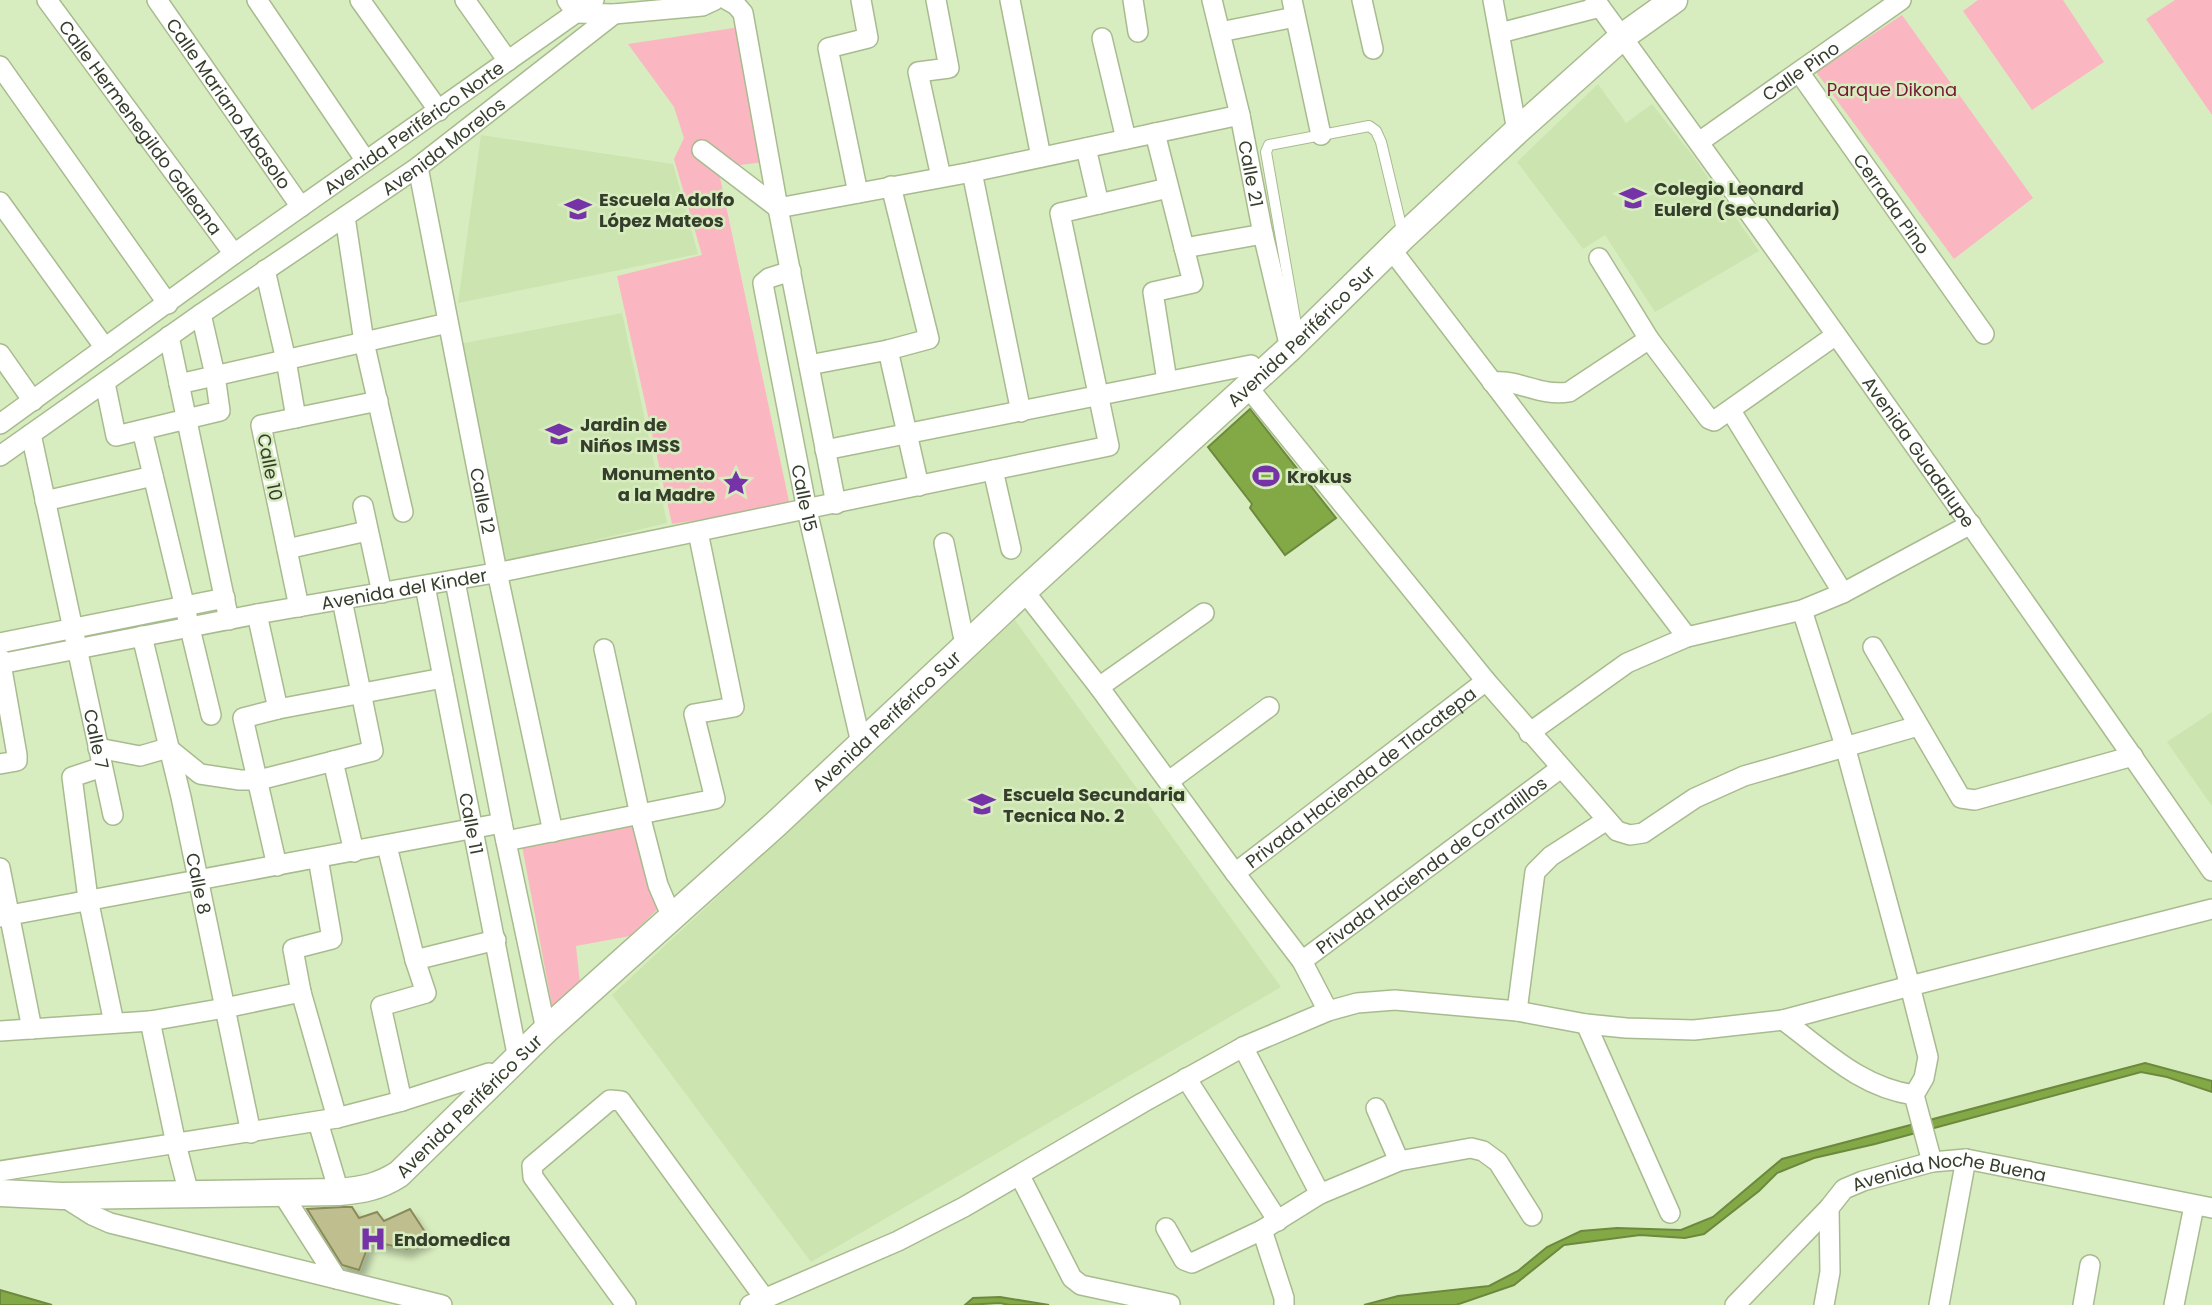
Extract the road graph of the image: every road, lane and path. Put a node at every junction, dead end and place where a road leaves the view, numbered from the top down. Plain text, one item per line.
1 (47, 0) edge
2 (157, 0) edge
3 (257, 0) edge
4 (360, 0) edge
5 (465, 0) edge
6 (594, 0) edge
7 (715, 0) edge
8 (727, 0) edge
9 (861, 0) edge
10 (936, 0) edge
11 (1010, 0) edge
12 (1133, 0) edge
13 (1212, 0) edge
14 (1362, 0) edge
15 (1493, 0) edge
16 (1674, 0) edge
17 (1901, 0) edge
18 (1597, 4) edge
19 (571, 6) edge
20 (1293, 9) edge
21 (614, 13) junction
22 (1138, 32) dead end
23 (1220, 32) junction
24 (1500, 33) junction
25 (1622, 37) junction
26 (1102, 38) dead end
27 (1373, 49) dead end
28 (508, 61) junction
29 (0, 66) edge
30 (1799, 72) junction
31 (439, 111) junction
32 (1240, 115) junction
33 (1517, 131) junction
34 (1155, 133) junction
35 (1321, 135) junction
36 (1126, 139) junction
37 (1699, 142) junction
38 (1086, 148) junction
39 (702, 150) dead end
40 (1041, 158) junction
41 (366, 161) junction
42 (418, 167) junction
43 (972, 172) junction
44 (940, 177) junction
45 (891, 186) junction
46 (1168, 188) junction
47 (858, 193) junction
48 (0, 202) edge
49 (1099, 204) junction
50 (301, 207) junction
51 (778, 208) junction
52 (345, 217) junction
53 (1263, 234) junction
54 (1397, 243) junction
55 (1184, 248) junction
56 (234, 254) junction
57 (1599, 258) dead end
58 (265, 270) junction
59 (790, 271) junction
60 (168, 304) junction
61 (201, 314) junction
62 (448, 323) junction
63 (1984, 334) dead end
64 (1836, 335) junction
65 (169, 337) junction
66 (1649, 339) junction
67 (364, 342) junction
68 (1294, 344) junction
69 (106, 348) junction
70 (888, 350) junction
71 (0, 354) edge
72 (286, 360) junction
73 (809, 365) junction
74 (215, 375) junction
75 (1249, 375) junction
76 (1167, 381) junction
77 (1492, 382) junction
78 (105, 383) junction
79 (179, 384) junction
80 (1098, 396) junction
81 (33, 401) junction
82 (378, 401) junction
83 (1731, 411) junction
84 (1021, 412) junction
85 (296, 418) junction
86 (187, 419) junction
87 (0, 424) edge
88 (142, 430) junction
89 (31, 434) junction
90 (907, 434) junction
91 (825, 450) junction
92 (0, 456) edge
93 (993, 470) junction
94 (153, 476) junction
95 (919, 486) junction
96 (45, 501) junction
97 (836, 504) junction
98 (363, 506) dead end
99 (807, 510) junction
100 (403, 512) dead end
101 (1971, 524) junction
102 (367, 531) junction
103 (698, 532) junction
104 (944, 543) dead end
105 (286, 549) junction
106 (1011, 549) dead end
107 (497, 572) junction
108 (455, 581) junction
109 (425, 586) junction
110 (1024, 591) junction
111 (382, 593) junction
112 (1843, 593) junction
113 (225, 598) junction
114 (342, 600) junction
115 (185, 606) junction
116 (299, 607) junction
117 (1802, 610) junction
118 (1205, 613) dead end
119 (257, 614) junction
120 (229, 620) junction
121 (190, 627) junction
122 (72, 628) junction
123 (963, 635) dead end
124 (142, 636) junction
125 (1687, 637) junction
126 (0, 643) edge
127 (1874, 647) dead end
128 (604, 649) dead end
129 (76, 650) junction
130 (0, 658) edge
131 (0, 663) edge
132 (443, 678) junction
133 (1486, 681) junction
134 (1099, 687) junction
135 (362, 694) junction
136 (1269, 707) dead end
137 (278, 709) junction
138 (211, 715) dead end
139 (1918, 726) junction
140 (1530, 733) junction
141 (861, 743) junction
142 (1845, 746) junction
143 (168, 748) junction
144 (2133, 756) junction
145 (100, 757) junction
146 (333, 761) junction
147 (0, 765) edge
148 (1561, 768) junction
149 (259, 780) junction
150 (1169, 781) junction
151 (640, 814) junction
152 (113, 815) dead end
153 (1607, 820) junction
154 (473, 828) junction
155 (504, 832) junction
156 (553, 832) junction
157 (387, 846) junction
158 (354, 852) junction
159 (318, 858) junction
160 (277, 866) junction
161 (0, 869) edge
162 (2212, 871) edge
163 (1234, 873) junction
164 (197, 881) junction
165 (88, 900) junction
166 (667, 906) dead end
167 (2212, 909) edge
168 (5, 916) edge
169 (496, 940) junction
170 (415, 960) junction
171 (1302, 961) junction
172 (1910, 986) junction
173 (301, 992) junction
174 (225, 1008) junction
175 (1328, 1011) junction
176 (1517, 1011) junction
177 (1783, 1020) junction
178 (150, 1021) junction
179 (114, 1023) junction
180 (1586, 1024) junction
181 (32, 1029) junction
182 (546, 1030) junction
183 (0, 1031) edge
184 (1244, 1047) junction
185 (518, 1059) junction
186 (499, 1077) junction
187 (1186, 1079) junction
188 (402, 1101) junction
189 (1917, 1103) junction
190 (1376, 1108) dead end
191 (327, 1120) junction
192 (251, 1133) junction
193 (176, 1144) junction
194 (1966, 1159) junction
195 (1399, 1161) junction
196 (1932, 1162) junction
197 (0, 1171) edge
198 (1020, 1176) junction
199 (339, 1192) junction
200 (0, 1193) edge
201 (282, 1193) junction
202 (189, 1194) junction
203 (1320, 1194) junction
204 (62, 1196) junction
205 (2203, 1207) edge
206 (1829, 1208) junction
207 (1670, 1213) dead end
208 (1532, 1216) dead end
209 (1270, 1225) junction
210 (1166, 1228) dead end
211 (2090, 1265) dead end
212 (337, 1279) junction
213 (758, 1302) edge
214 (1170, 1304) edge
215 (442, 1305) edge
216 (626, 1305) edge
217 (1284, 1305) edge
218 (1735, 1305) edge
219 (1825, 1305) edge
220 (1939, 1305) edge
221 (2083, 1305) edge
222 (2174, 1305) edge

1 - 56 street, Calle Hermenegildo Galeana
2 - 50 street, Calle Mariano Abasolo
3 - 41 street
4 - 31 street
5 - 28 street
6 - 19 street, Avenida Periférico Norte
7 - 21 street
8 - 51 street
9 - 47 street
10 - 44 street
11 - 40 street
12 - 22 street
13 - 23 street, Calle 21
14 - 27 street
15 - 24 street
16 - 25 street, Avenida Periférico Sur
17 - 30 street, Calle Pino
18 - 24 street
18 - 25 street, Avenida Guadalupe
19 - 21 street
19 - 28 street, Avenida Periférico Norte
20 - 23 street
20 - 35 street
21 - 42 street, Avenida Morelos
23 - 32 street, Calle 21
24 - 33 street
25 - 33 street, Avenida Periférico Sur
25 - 37 street, Avenida Guadalupe
26 - 36 street
28 - 31 street, Avenida Periférico Norte
29 - 60 street
30 - 37 street, Calle Pino
30 - 63 street, Cerrada Pino
31 - 41 street, Avenida Periférico Norte
32 - 34 street
32 - 53 street, Calle 21
33 - 54 street, Avenida Periférico Sur
34 - 36 street
34 - 46 street
35 - 54 lane
35 - 68 lane
36 - 38 street
37 - 64 street, Avenida Guadalupe
38 - 40 street
38 - 49 street
39 - 51 street
40 - 43 street
41 - 50 street, Avenida Periférico Norte
42 - 52 street, Avenida Morelos
42 - 62 street, Calle 12
43 - 44 street
43 - 84 street
44 - 45 street
45 - 47 street
45 - 70 street
46 - 49 street
46 - 55 street
47 - 51 street
48 - 69 street
49 - 80 street
50 - 56 street, Avenida Periférico Norte
51 - 59 street
52 - 58 street, Avenida Morelos
52 - 67 street
53 - 55 street
53 - 68 street, Calle 21
54 - 68 street, Avenida Periférico Sur
54 - 77 street
55 - 76 street
56 - 60 street
57 - 66 street
58 - 61 street, Avenida Morelos
58 - 72 street, Calle 10
59 - 73 street
59 - 99 street, Calle 15
60 - 69 street
61 - 65 street, Avenida Morelos
61 - 74 street
62 - 67 street
62 - 107 street, Calle 12
64 - 83 street
64 - 101 street, Avenida Guadalupe
65 - 78 street, Avenida Morelos
65 - 79 street
66 - 77 street
66 - 83 street
67 - 72 street
67 - 82 street
68 - 75 street, Avenida Periférico Sur
69 - 81 street
70 - 73 street
70 - 90 street
71 - 81 street
72 - 74 street
72 - 85 street, Calle 10
73 - 91 street
74 - 79 street
74 - 86 street
75 - 76 street
75 - 110 street, Avenida Periférico Sur
75 - 133 street
76 - 80 street
77 - 125 street
78 - 88 street
78 - 89 street, Avenida Morelos
79 - 86 street
80 - 84 street
80 - 93 street, Avenida del Kinder
81 - 87 street
82 - 85 street
82 - 100 street
83 - 112 street
84 - 90 street
85 - 105 street, Calle 10
86 - 88 street
86 - 113 street
88 - 94 street
89 - 92 street
89 - 96 street, Calle 7
90 - 91 street
90 - 95 street
91 - 97 street
93 - 95 street, Avenida del Kinder
93 - 106 street
94 - 96 street
94 - 115 street
95 - 97 street, Avenida del Kinder
96 - 122 street, Calle 7
97 - 99 street, Avenida del Kinder
98 - 102 street
99 - 103 street, Avenida del Kinder
99 - 141 street, Calle 15
101 - 112 street
101 - 144 street, Avenida Guadalupe
102 - 105 street
102 - 111 street
103 - 107 street, Avenida del Kinder
103 - 151 street
104 - 123 street
105 - 116 street, Calle 10
107 - 108 street, Avenida del Kinder
107 - 156 street, Calle 12
108 - 109 street, Avenida del Kinder
108 - 155 street
109 - 111 street, Avenida del Kinder
109 - 132 street, Calle 11
110 - 134 street
110 - 141 street, Avenida Periférico Sur
111 - 114 street, Avenida del Kinder
112 - 117 street
113 - 115 street
113 - 120 street
114 - 116 street, Avenida del Kinder
114 - 135 street
115 - 121 street
115 - 122 street
116 - 119 street, Avenida del Kinder
117 - 125 street
117 - 142 street
118 - 134 street
119 - 120 street, Avenida del Kinder
119 - 137 street
120 - 121 street, Avenida del Kinder
121 - 124 street, Avenida del Kinder
121 - 138 street
122 - 126 street
122 - 129 street, Calle 7
124 - 129 street, Avenida del Kinder
124 - 143 street, Calle 8
125 - 140 street
127 - 139 street
128 - 151 street
129 - 131 street, Avenida del Kinder
129 - 145 street, Calle 7
130 - 131 street
131 - 147 street
132 - 135 street
132 - 154 street, Calle 11
133 - 140 street
133 - 163 street, Privada Hacienda de Tlacatepa
134 - 150 street
135 - 137 street
135 - 146 street
136 - 150 street
137 - 149 street
139 - 142 street
139 - 144 street
140 - 148 street
141 - 182 street, Avenida Periférico Sur
142 - 153 street
142 - 172 street
143 - 145 street
143 - 149 street
143 - 164 street, Calle 8
144 - 162 street, Avenida Guadalupe
145 - 152 street
145 - 165 street, Calle 7
146 - 149 street
146 - 158 street
148 - 153 street
148 - 171 street, Privada Hacienda de Corralillos
149 - 160 street
150 - 163 street
151 - 156 street
151 - 166 street
153 - 176 street
154 - 155 street
154 - 157 street
154 - 169 street, Calle 11
155 - 156 street
155 - 182 street
157 - 158 street
157 - 170 street
158 - 159 street
159 - 160 street
159 - 173 street
160 - 164 street
161 - 168 street
163 - 171 street
164 - 165 street
164 - 174 street, Calle 8
165 - 168 street
165 - 179 street, Calle 7
167 - 172 street
168 - 181 street
169 - 170 street
169 - 185 street, Calle 11
170 - 188 street
171 - 175 street
172 - 177 street
172 - 189 street
173 - 174 street
173 - 191 street
174 - 178 street
174 - 192 street, Calle 8
175 - 176 street
175 - 184 street
176 - 180 street
177 - 180 street
177 - 189 street
178 - 179 street
178 - 193 street
179 - 181 street
180 - 207 street
181 - 183 street
182 - 185 street, Avenida Periférico Sur
184 - 187 street
184 - 203 street
185 - 186 street, Avenida Periférico Sur
186 - 188 street
186 - 199 street, Avenida Periférico Sur
187 - 198 street
187 - 209 street
188 - 191 street
189 - 196 street
190 - 195 street
191 - 192 street
191 - 199 street
192 - 193 street
193 - 197 street
193 - 202 street
194 - 196 street, Avenida Noche Buena
194 - 205 street, Avenida Noche Buena
194 - 220 street
195 - 203 street
195 - 208 street
196 - 206 street, Avenida Noche Buena
198 - 213 street
198 - 214 street
199 - 201 street, Avenida Periférico Sur
200 - 204 street, Avenida Periférico Sur
201 - 202 street, Avenida Periférico Sur
201 - 212 street
202 - 204 street, Avenida Periférico Sur
203 - 209 street
204 - 212 street
205 - 222 street
206 - 218 street, Avenida Noche Buena
206 - 219 street
209 - 210 street
209 - 217 street
211 - 221 street
212 - 215 street
213 - 216 street

